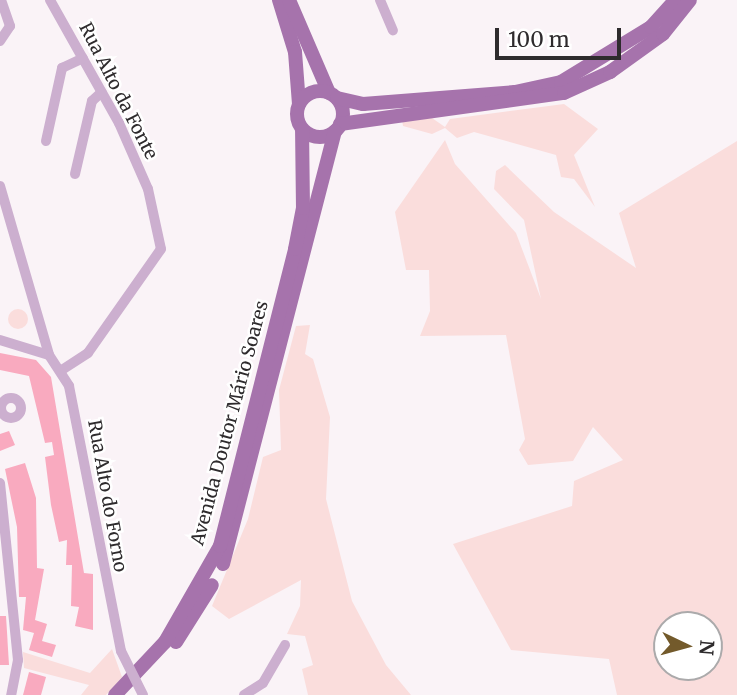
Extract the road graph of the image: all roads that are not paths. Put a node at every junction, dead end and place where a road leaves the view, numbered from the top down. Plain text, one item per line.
1 (1, 0) edge
2 (50, 0) edge
3 (279, 0) edge
4 (289, 0) edge
5 (380, 0) edge
6 (675, 0) edge
7 (691, 0) edge
8 (393, 30) dead end
9 (0, 41) edge
10 (83, 58) junction
11 (102, 92) junction
12 (333, 95) junction
13 (299, 104) junction
14 (338, 127) junction
15 (302, 129) junction
16 (46, 141) dead end
17 (75, 174) dead end
18 (0, 186) edge
19 (0, 340) edge
20 (49, 355) junction
21 (62, 370) junction
22 (0, 483) edge
23 (3, 541) edge
24 (285, 645) dead end
25 (264, 689) edge
26 (11, 695) edge
27 (115, 695) edge
28 (129, 695) edge
29 (143, 695) edge
30 (244, 695) edge

1 - 9 street
2 - 10 street, Rua Alto da Fonte
3 - 13 main road
4 - 12 main road
5 - 8 street
6 - 12 main road
7 - 14 main road
10 - 11 street, Rua Alto da Fonte
10 - 16 street
11 - 17 street
11 - 21 street, Rua Alto da Fonte
12 - 13 main road
12 - 14 main road
13 - 15 main road
14 - 15 main road
14 - 28 main road, Avenida Doutor Mário Soares
15 - 27 main road, Avenida Doutor Mário Soares
18 - 20 street
19 - 20 street
20 - 21 street, Rua Alto do Forno
21 - 29 street, Rua Alto do Forno, bridge
22 - 23 street
23 - 26 street
24 - 25 street
25 - 30 street

